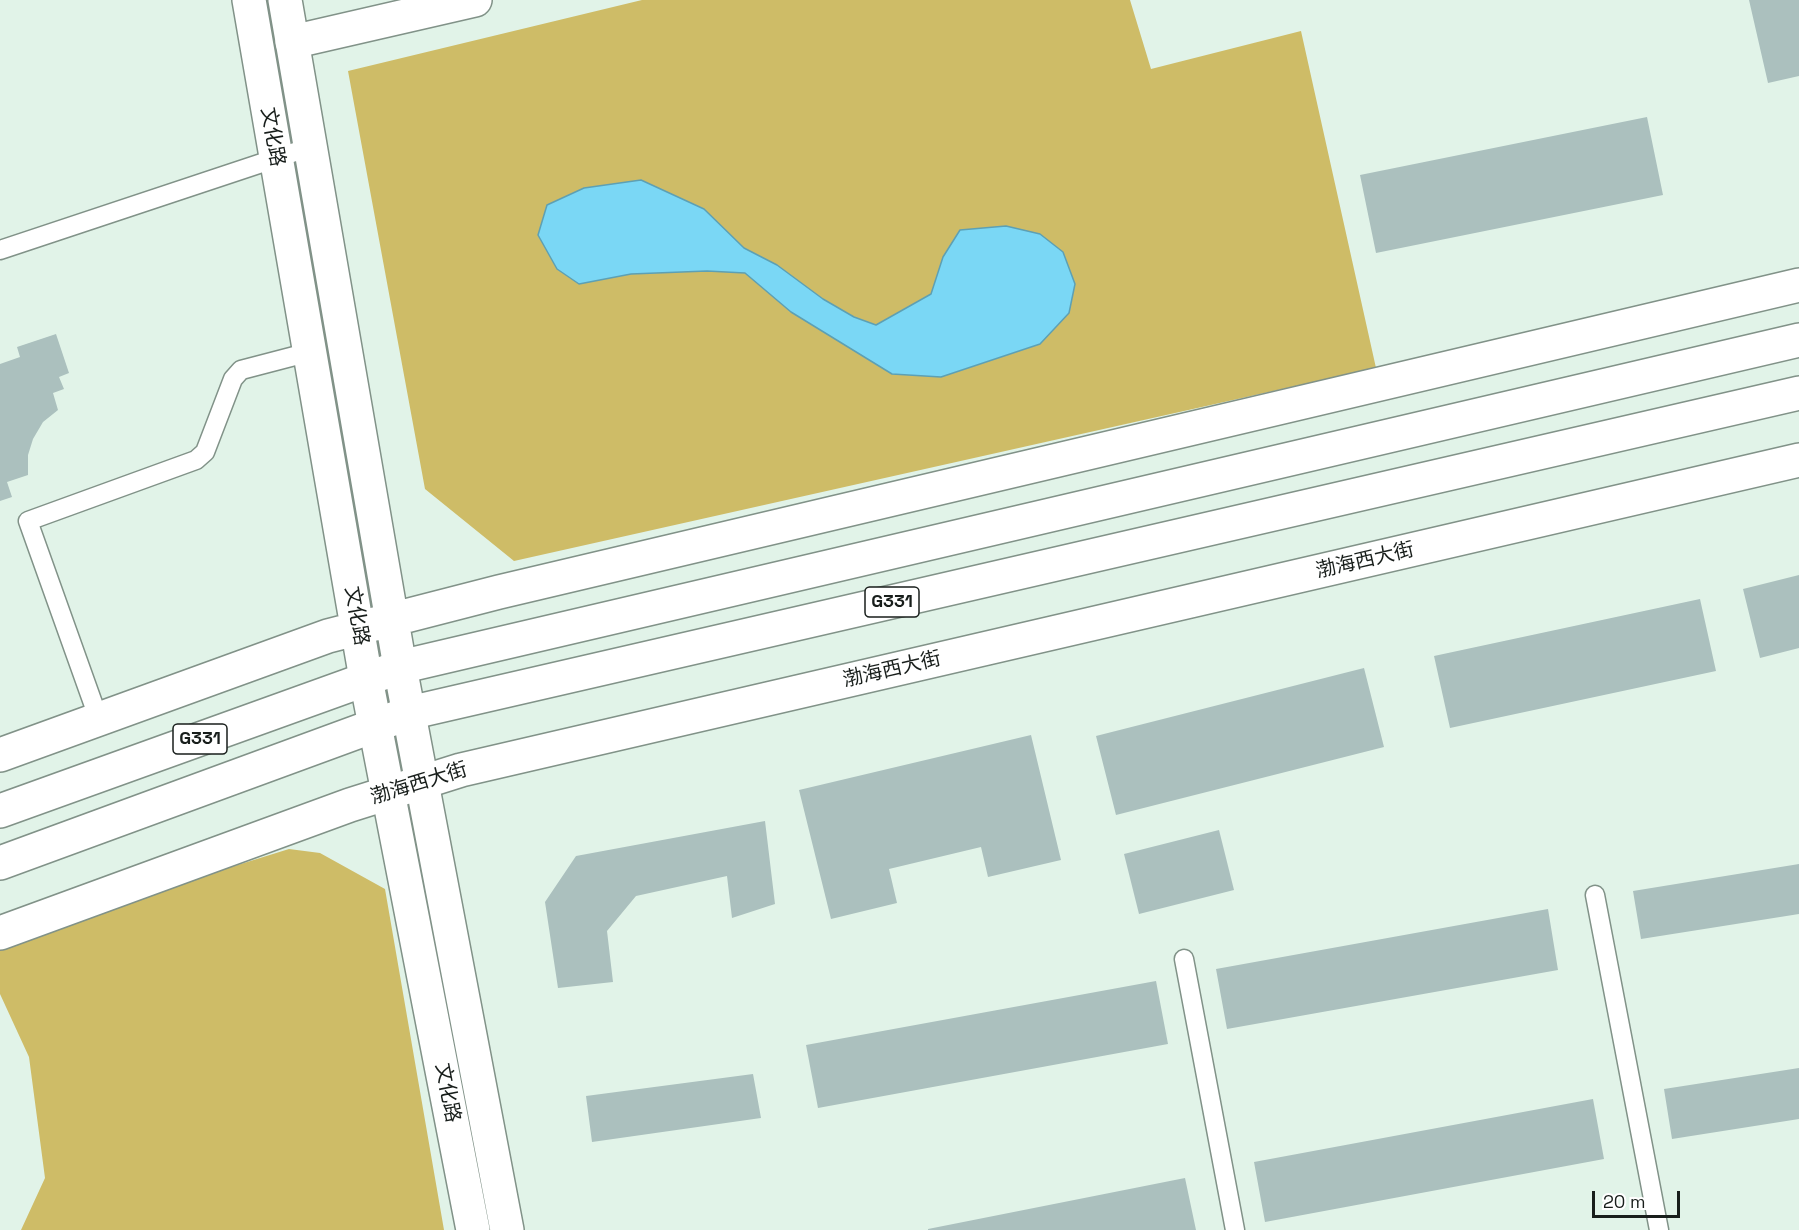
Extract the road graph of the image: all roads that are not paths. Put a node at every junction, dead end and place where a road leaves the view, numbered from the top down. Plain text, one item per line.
1 (249, 0) edge
2 (285, 0) edge
3 (475, 0) edge
4 (292, 42) junction
5 (310, 147) junction
6 (276, 156) junction
7 (0, 250) edge
8 (1799, 285) edge
9 (1799, 340) edge
10 (310, 352) junction
11 (1799, 393) edge
12 (1799, 460) edge
13 (392, 620) junction
14 (358, 628) junction
15 (400, 667) junction
16 (366, 679) junction
17 (409, 713) junction
18 (99, 720) junction
19 (376, 725) junction
20 (0, 755) edge
21 (422, 782) junction
22 (389, 793) junction
23 (0, 811) edge
24 (0, 863) edge
25 (1595, 895) dead end
26 (0, 933) edge
27 (1184, 959) dead end
28 (473, 1230) edge
29 (507, 1230) edge
30 (1234, 1230) edge
31 (1659, 1230) edge

1 - 6 main road, 文化路
2 - 4 main road, 文化路
3 - 4 main road
4 - 5 main road, 文化路
5 - 6 lane
5 - 13 main road, 文化路
6 - 7 lane
6 - 10 main road, 文化路
8 - 13 main road
9 - 15 main road, G331
10 - 14 main road, 文化路
10 - 18 lane
11 - 17 main road, G331
12 - 21 main road, 渤海西大街
13 - 14 main road
13 - 15 main road, 文化路
14 - 16 main road, 文化路
14 - 18 main road
15 - 16 main road, G331
15 - 17 main road, 文化路
16 - 19 main road, 文化路
16 - 23 main road, G331
17 - 19 main road, G331
17 - 21 main road, 文化路
18 - 20 main road
19 - 22 main road, 文化路
19 - 24 main road, G331
21 - 22 main road, 渤海西大街
21 - 29 main road, 文化路
22 - 26 main road, 渤海西大街
22 - 28 main road, 文化路
25 - 31 lane
27 - 30 lane

